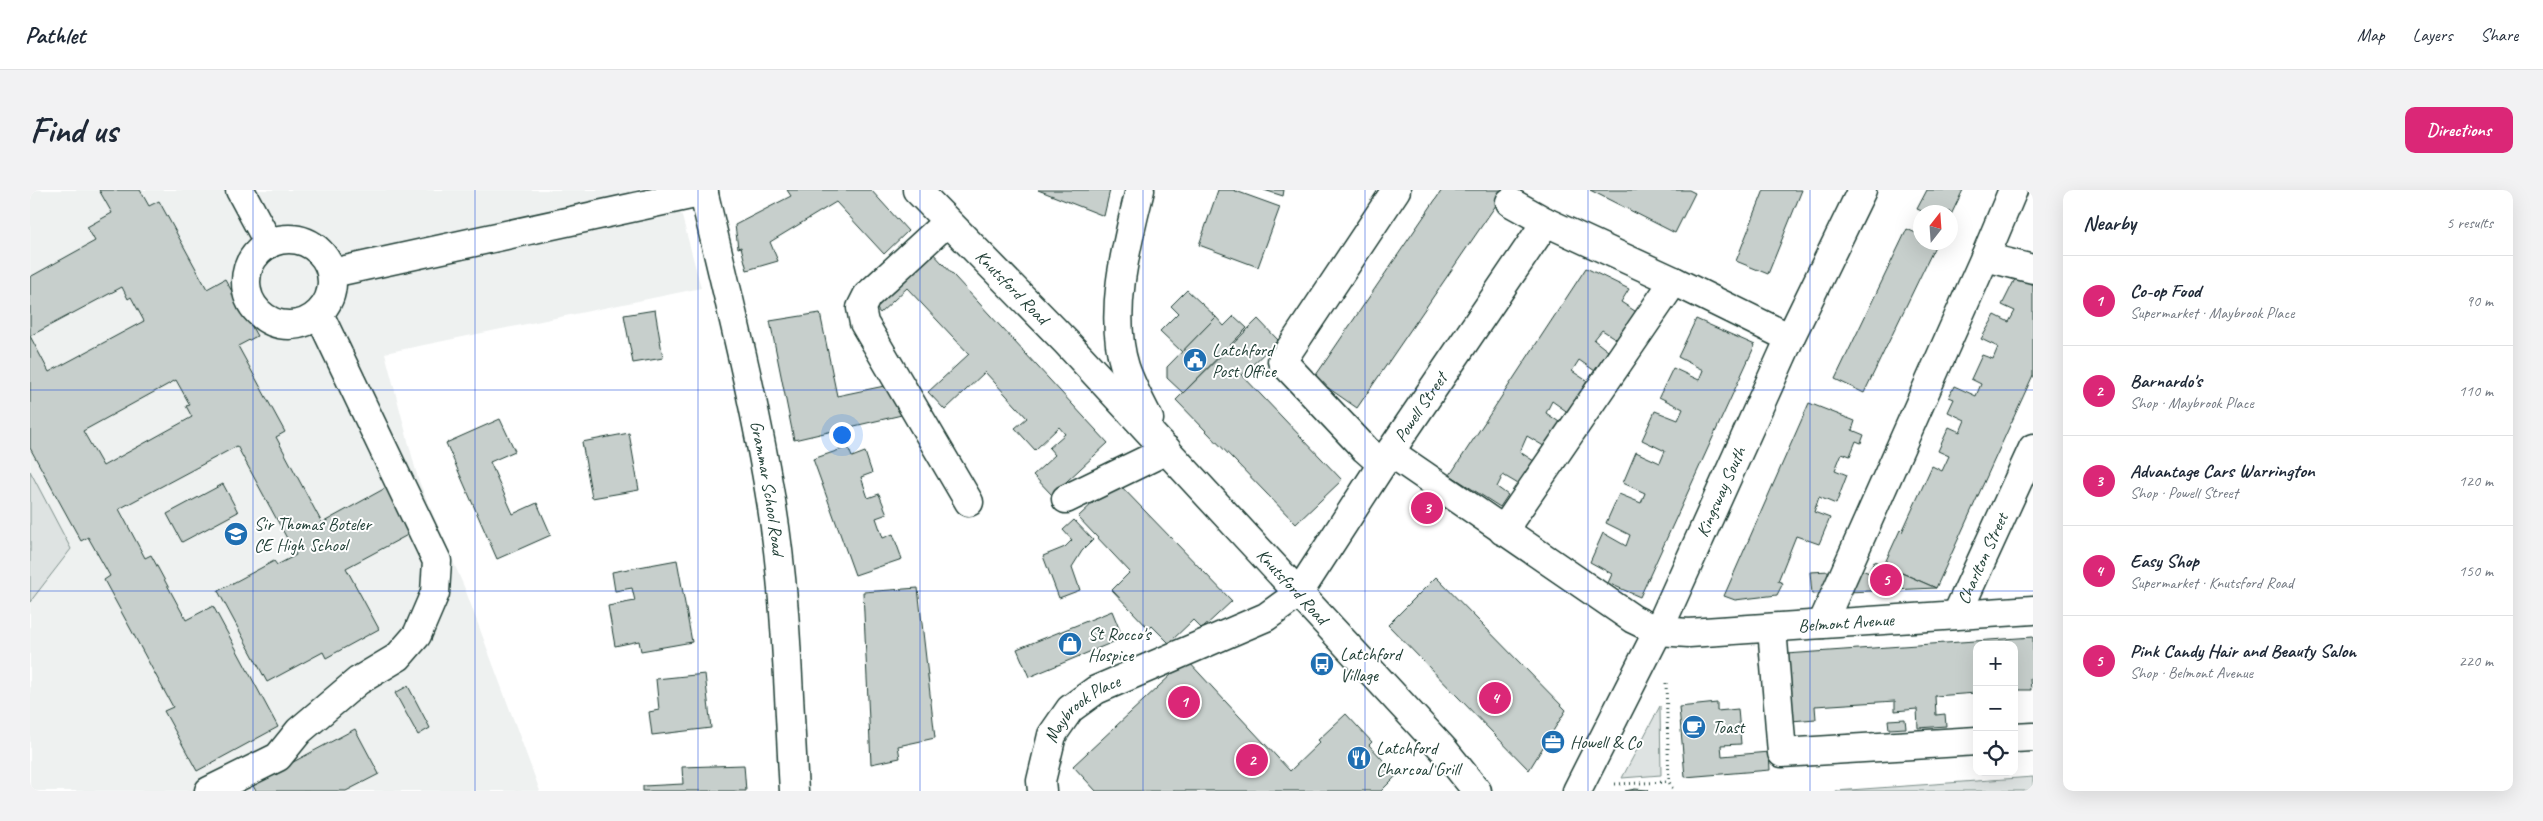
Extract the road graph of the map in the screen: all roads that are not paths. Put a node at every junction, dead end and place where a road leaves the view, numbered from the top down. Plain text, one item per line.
1 (240, 190) edge
2 (917, 190) edge
3 (1140, 190) edge
4 (1396, 190) edge
5 (1862, 190) edge
6 (2013, 190) edge
7 (704, 191) edge
8 (1510, 202) dead end
9 (947, 222) junction
10 (1546, 222) junction
11 (269, 244) junction
12 (1985, 257) junction
13 (2033, 269) edge
14 (332, 273) junction
15 (1674, 281) junction
16 (319, 314) junction
17 (1790, 338) junction
18 (2033, 448) edge
19 (1167, 450) junction
20 (1386, 458) junction
21 (1066, 499) dead end
22 (970, 502) dead end
23 (1504, 531) junction
24 (1298, 594) junction
25 (2033, 610) edge
26 (1957, 614) junction
27 (1822, 624) junction
28 (1772, 628) junction
29 (1658, 631) junction
30 (2033, 737) edge
31 (2018, 738) edge
32 (1973, 741) edge
33 (1591, 782) edge
34 (1478, 790) edge
35 (209, 791) edge
36 (794, 791) edge
37 (1042, 791) edge
38 (1566, 791) edge

1 - 11 main road
2 - 9 main road, Knutsford Road
3 - 19 main road, Knutsford Road
4 - 20 main road
5 - 17 main road, Kingsway South
6 - 12 main road
7 - 14 main road
7 - 36 main road, Grammar School Road
8 - 10 main road
9 - 19 main road, Knutsford Road
9 - 22 main road
10 - 15 main road
10 - 20 main road, Powell Street
11 - 14 main road
11 - 16 main road
12 - 13 main road
12 - 27 main road
14 - 16 main road
15 - 17 main road
15 - 23 main road
16 - 35 main road
17 - 29 main road, Kingsway South
18 - 26 main road, Charlton Street
19 - 21 main road
19 - 24 main road, Knutsford Road
20 - 23 main road
20 - 24 main road, Powell Street
23 - 29 main road
24 - 34 main road, Knutsford Road
24 - 37 main road, Maybrook Place
25 - 26 main road, Belmont Avenue
26 - 27 main road, Belmont Avenue
27 - 28 main road, Belmont Avenue
28 - 29 main road, Belmont Avenue
28 - 32 main road
29 - 33 main road, Kingsway South
30 - 31 main road
33 - 38 main road, Kingsway South

